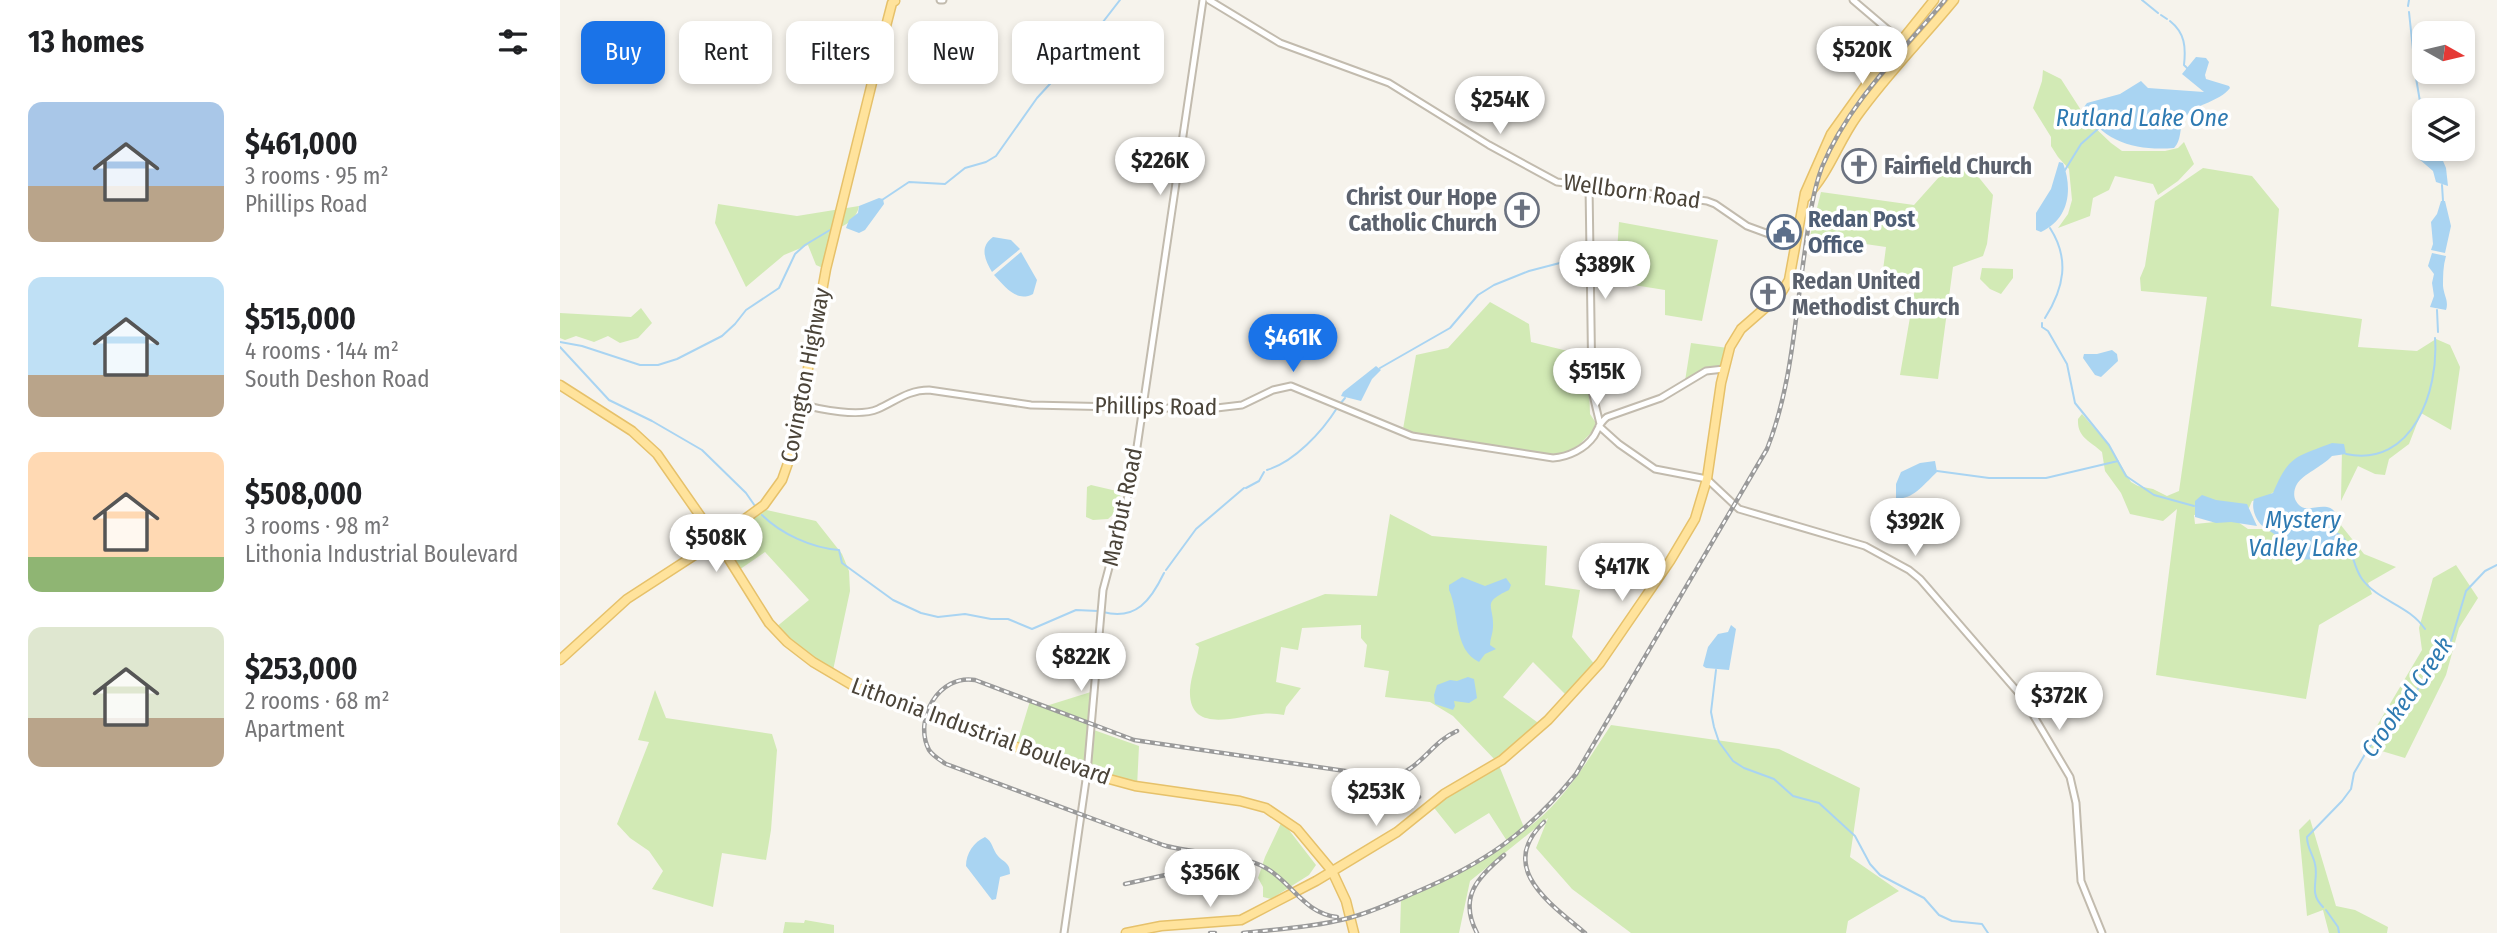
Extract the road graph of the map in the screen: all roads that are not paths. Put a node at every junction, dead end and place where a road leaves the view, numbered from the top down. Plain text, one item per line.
1 (1203, 0) edge
2 (1209, 0) edge
3 (1853, 0) edge
4 (1934, 0) edge
5 (1954, 0) edge
6 (895, 1) edge
7 (1900, 40) junction
8 (1589, 185) junction
9 (1804, 200) junction
10 (1796, 244) junction
11 (1724, 369) junction
12 (560, 385) edge
13 (802, 404) junction
14 (1142, 407) junction
15 (1600, 425) junction
16 (1707, 478) junction
17 (715, 541) junction
18 (560, 660) edge
19 (1087, 773) junction
20 (1342, 866) junction
21 (1327, 869) junction
22 (1317, 880) junction
23 (1333, 883) junction
24 (1343, 894) junction
25 (1064, 933) edge
26 (1126, 933) edge
27 (1352, 933) edge
28 (2102, 933) edge

1 - 14 street, Marbut Road
2 - 8 street, Wellborn Road
3 - 7 street
4 - 7 main road
5 - 9 main road
6 - 13 main road, Covington Highway
7 - 9 main road
8 - 10 street, Wellborn Road
8 - 15 street
9 - 10 main road
10 - 11 main road
11 - 15 street, Phillips Road
11 - 16 main road
12 - 17 main road, Lithonia Industrial Boulevard
13 - 14 street, Phillips Road
13 - 17 main road, Covington Highway
14 - 15 street, Phillips Road
14 - 19 street, Marbut Road
15 - 16 street
16 - 20 main road
16 - 28 street
17 - 18 main road, Covington Highway
17 - 19 main road, Lithonia Industrial Boulevard
19 - 21 main road, Lithonia Industrial Boulevard
19 - 25 street, Marbut Road
20 - 21 main road
20 - 24 main road
21 - 22 main road
21 - 23 main road, Lithonia Industrial Boulevard
21 - 24 main road, Lithonia Industrial Boulevard
22 - 23 main road
22 - 26 main road
23 - 27 main road, Lithonia Industrial Boulevard
24 - 27 main road, Lithonia Industrial Boulevard

